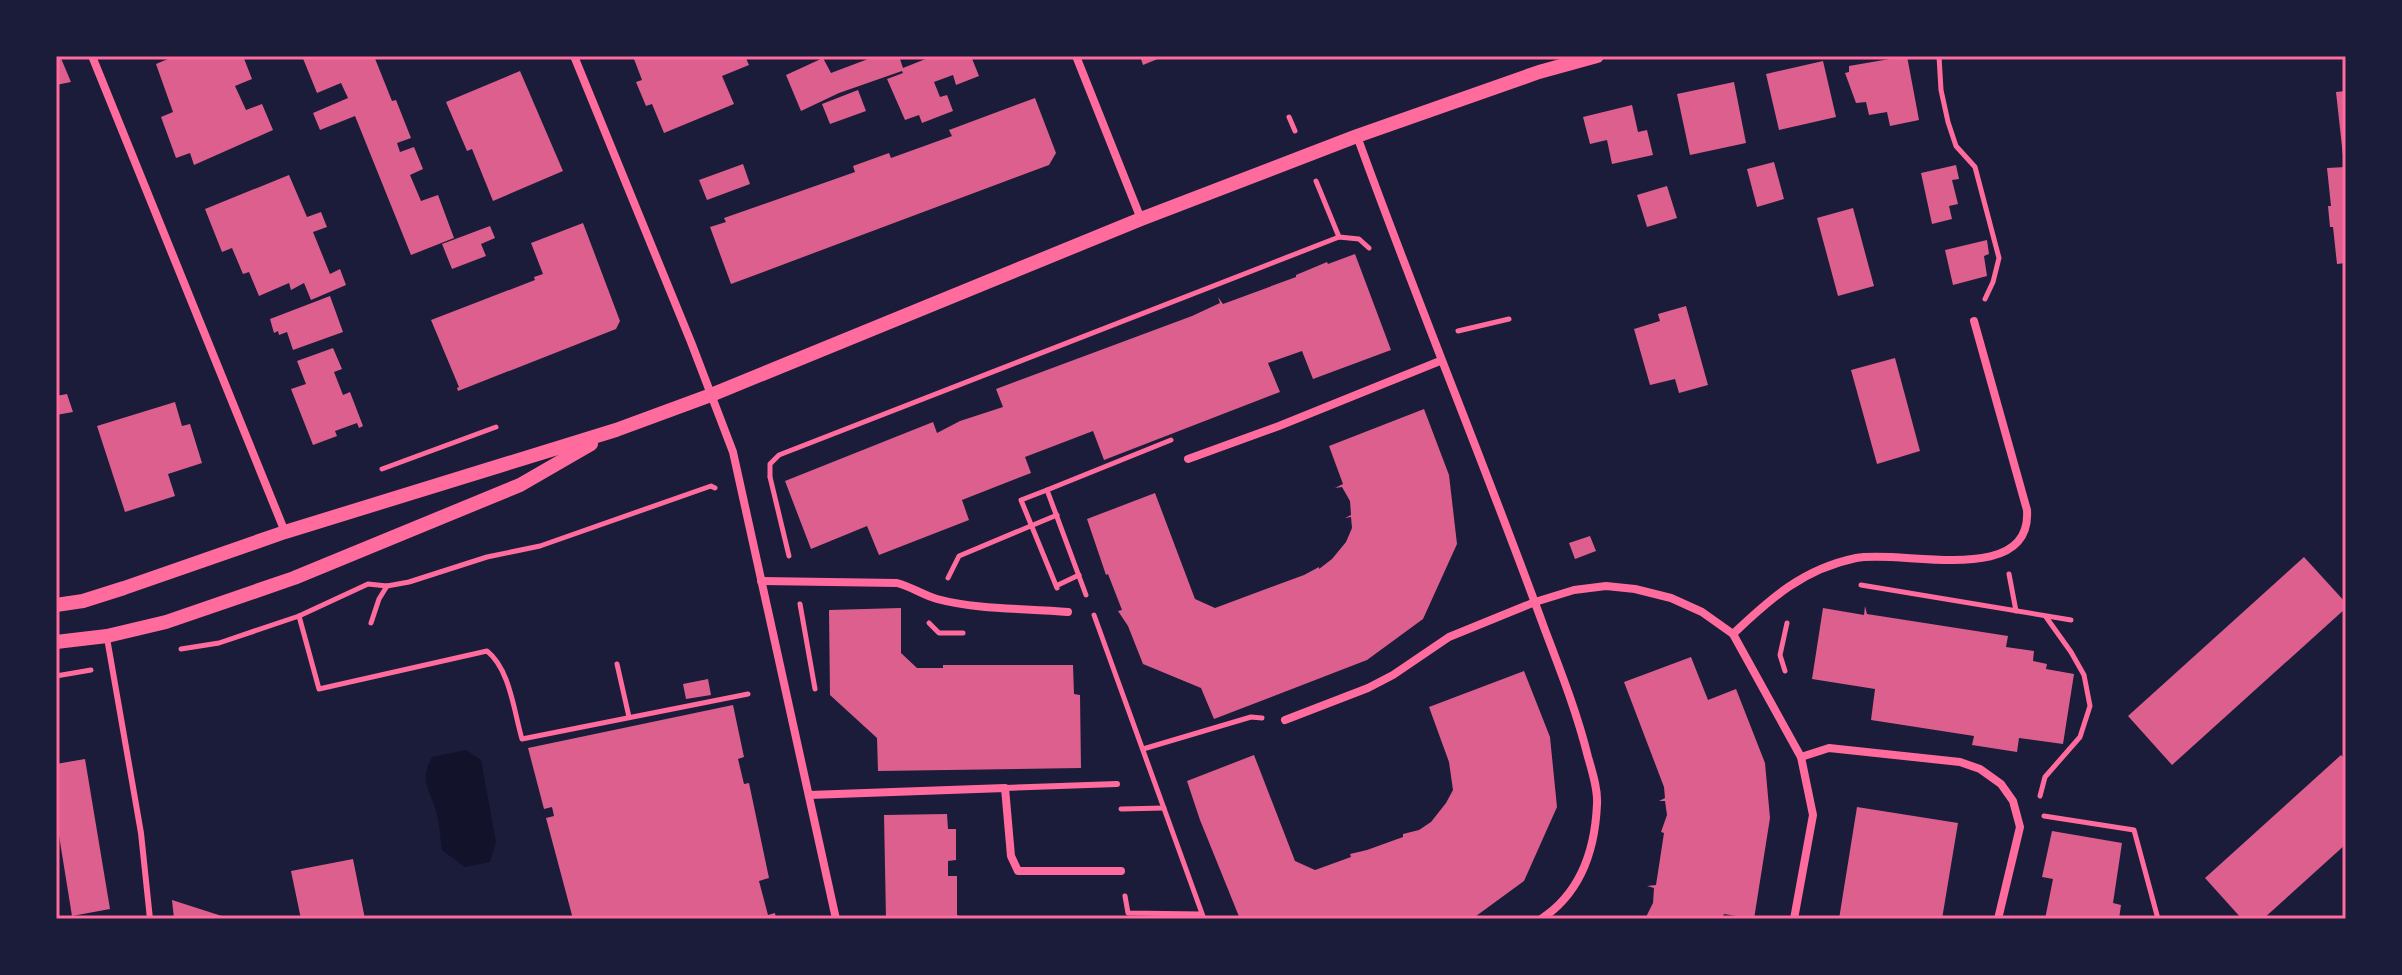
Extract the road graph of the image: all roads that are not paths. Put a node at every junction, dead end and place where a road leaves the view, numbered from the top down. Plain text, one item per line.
1 (92, 56) edge
2 (574, 56) edge
3 (1076, 56) edge
4 (1597, 56) edge
5 (1357, 136) junction
6 (1141, 219) junction
7 (1974, 321) road end
8 (1440, 361) junction
9 (711, 395) junction
10 (616, 430) junction
11 (1188, 459) dead end
12 (285, 532) junction
13 (761, 581) junction
14 (1535, 602) junction
15 (56, 605) edge
16 (1068, 612) road end
17 (1733, 634) junction
18 (107, 636) junction
19 (56, 642) edge
20 (1285, 720) road end
21 (1801, 757) junction
22 (1117, 784) dead end
23 (1005, 788) junction
24 (809, 795) junction
25 (1121, 871) road end
26 (150, 919) edge
27 (836, 919) edge
28 (1541, 919) edge
29 (1794, 919) edge
30 (1998, 919) edge

1 - 12 street
2 - 9 street
3 - 6 street
4 - 5 street
5 - 6 street
5 - 8 street
6 - 9 street
7 - 17 street
8 - 11 street
8 - 14 street
9 - 10 street
9 - 13 street
10 - 12 street
10 - 18 street
12 - 15 street
13 - 16 street
13 - 24 street
14 - 17 street
14 - 20 street
14 - 28 street
17 - 21 street
18 - 19 street
18 - 26 lane
21 - 29 street
21 - 30 street
22 - 23 lane
23 - 24 street
23 - 25 street
24 - 27 street

